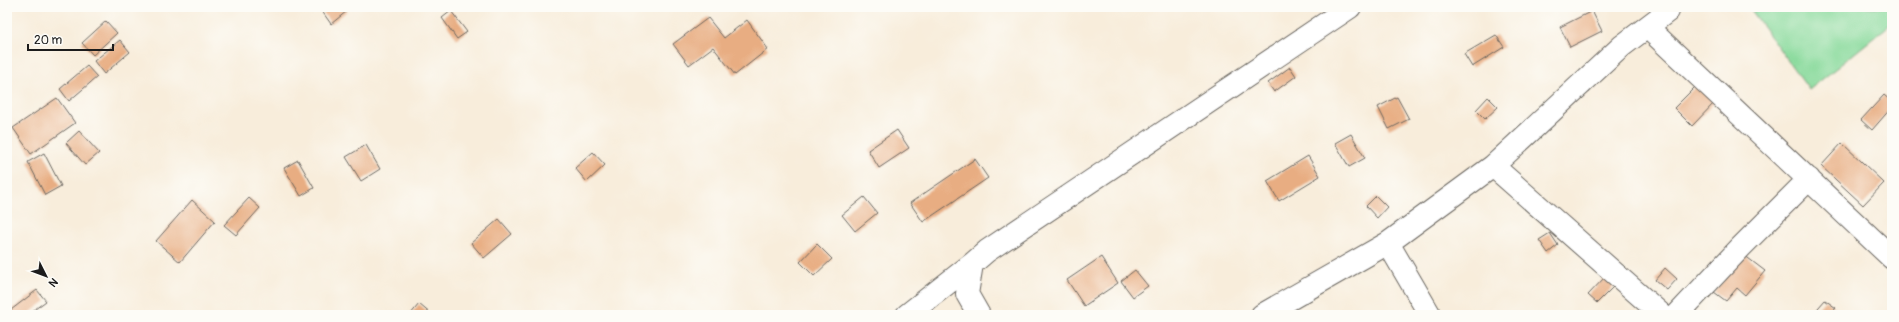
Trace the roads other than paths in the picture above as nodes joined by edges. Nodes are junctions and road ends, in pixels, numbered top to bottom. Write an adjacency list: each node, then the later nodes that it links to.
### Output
1 (1350, 7): 8 (street)
2 (1668, 11): 3 (street)
3 (1647, 27): 4 (street); 5 (street)
4 (1492, 166): 6 (street); 13 (street)
5 (1809, 179): 7 (street); 14 (street)
6 (1388, 243): 11 (street); 12 (street)
7 (1892, 258)
8 (972, 264): 9 (street); 10 (street)
9 (907, 315)
10 (980, 315)
11 (1262, 315)
12 (1430, 315)
13 (1662, 315)
14 (1677, 315)

